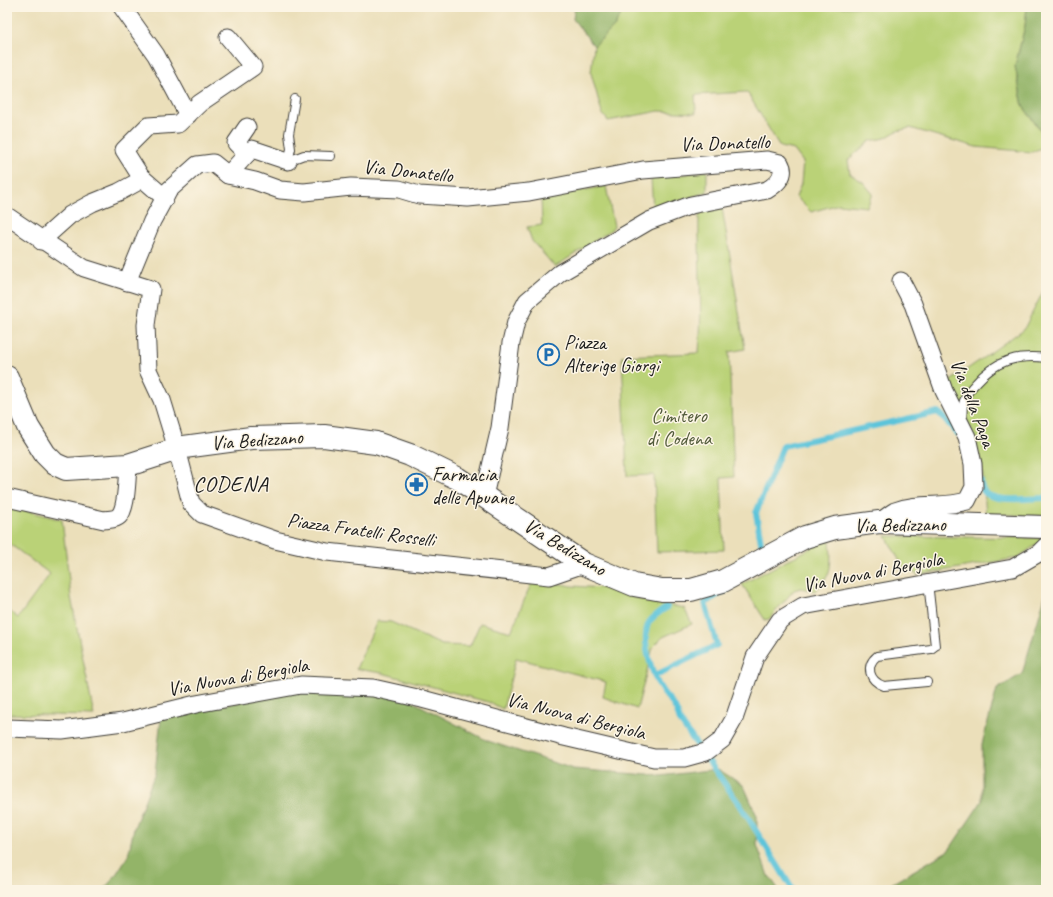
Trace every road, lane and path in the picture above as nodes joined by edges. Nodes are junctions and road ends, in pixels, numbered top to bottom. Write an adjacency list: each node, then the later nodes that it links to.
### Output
1 (122, 7): 4 (street)
2 (228, 37): 4 (street)
3 (295, 99): 8 (lane)
4 (188, 115): 10 (street)
5 (247, 127): 6 (street)
6 (247, 154): 8 (street); 9 (street)
7 (331, 156): 8 (lane)
8 (288, 161)
9 (228, 175): 11 (street); 21 (street, Via Donatello)
10 (143, 179): 11 (street); 13 (street)
11 (165, 198): 15 (street)
12 (7, 216): 13 (street)
13 (41, 241): 15 (street)
14 (901, 281): 18 (street, Via della Paga)
15 (127, 282): 19 (street, Piazza Fratelli Rosselli)
16 (1046, 358): 18 (lane)
17 (7, 376): 20 (street, Via Bedizzano)
18 (962, 426): 23 (street, Via della Paga)
19 (180, 448): 20 (street, Via Bedizzano); 21 (street, Via Bedizzano); 26 (street, Piazza Fratelli Rosselli)
20 (128, 465): 22 (street)
21 (484, 496): 26 (street, Via Bedizzano)
22 (7, 498)
23 (879, 522): 24 (street, Via Bedizzano); 26 (street, Via Bedizzano)
24 (1046, 527)
25 (1046, 546): 27 (street, Via Nuova di Bergiola)
26 (584, 564)
27 (928, 582): 28 (lane); 29 (street, Via Nuova di Bergiola)
28 (927, 682)
29 (7, 728)

